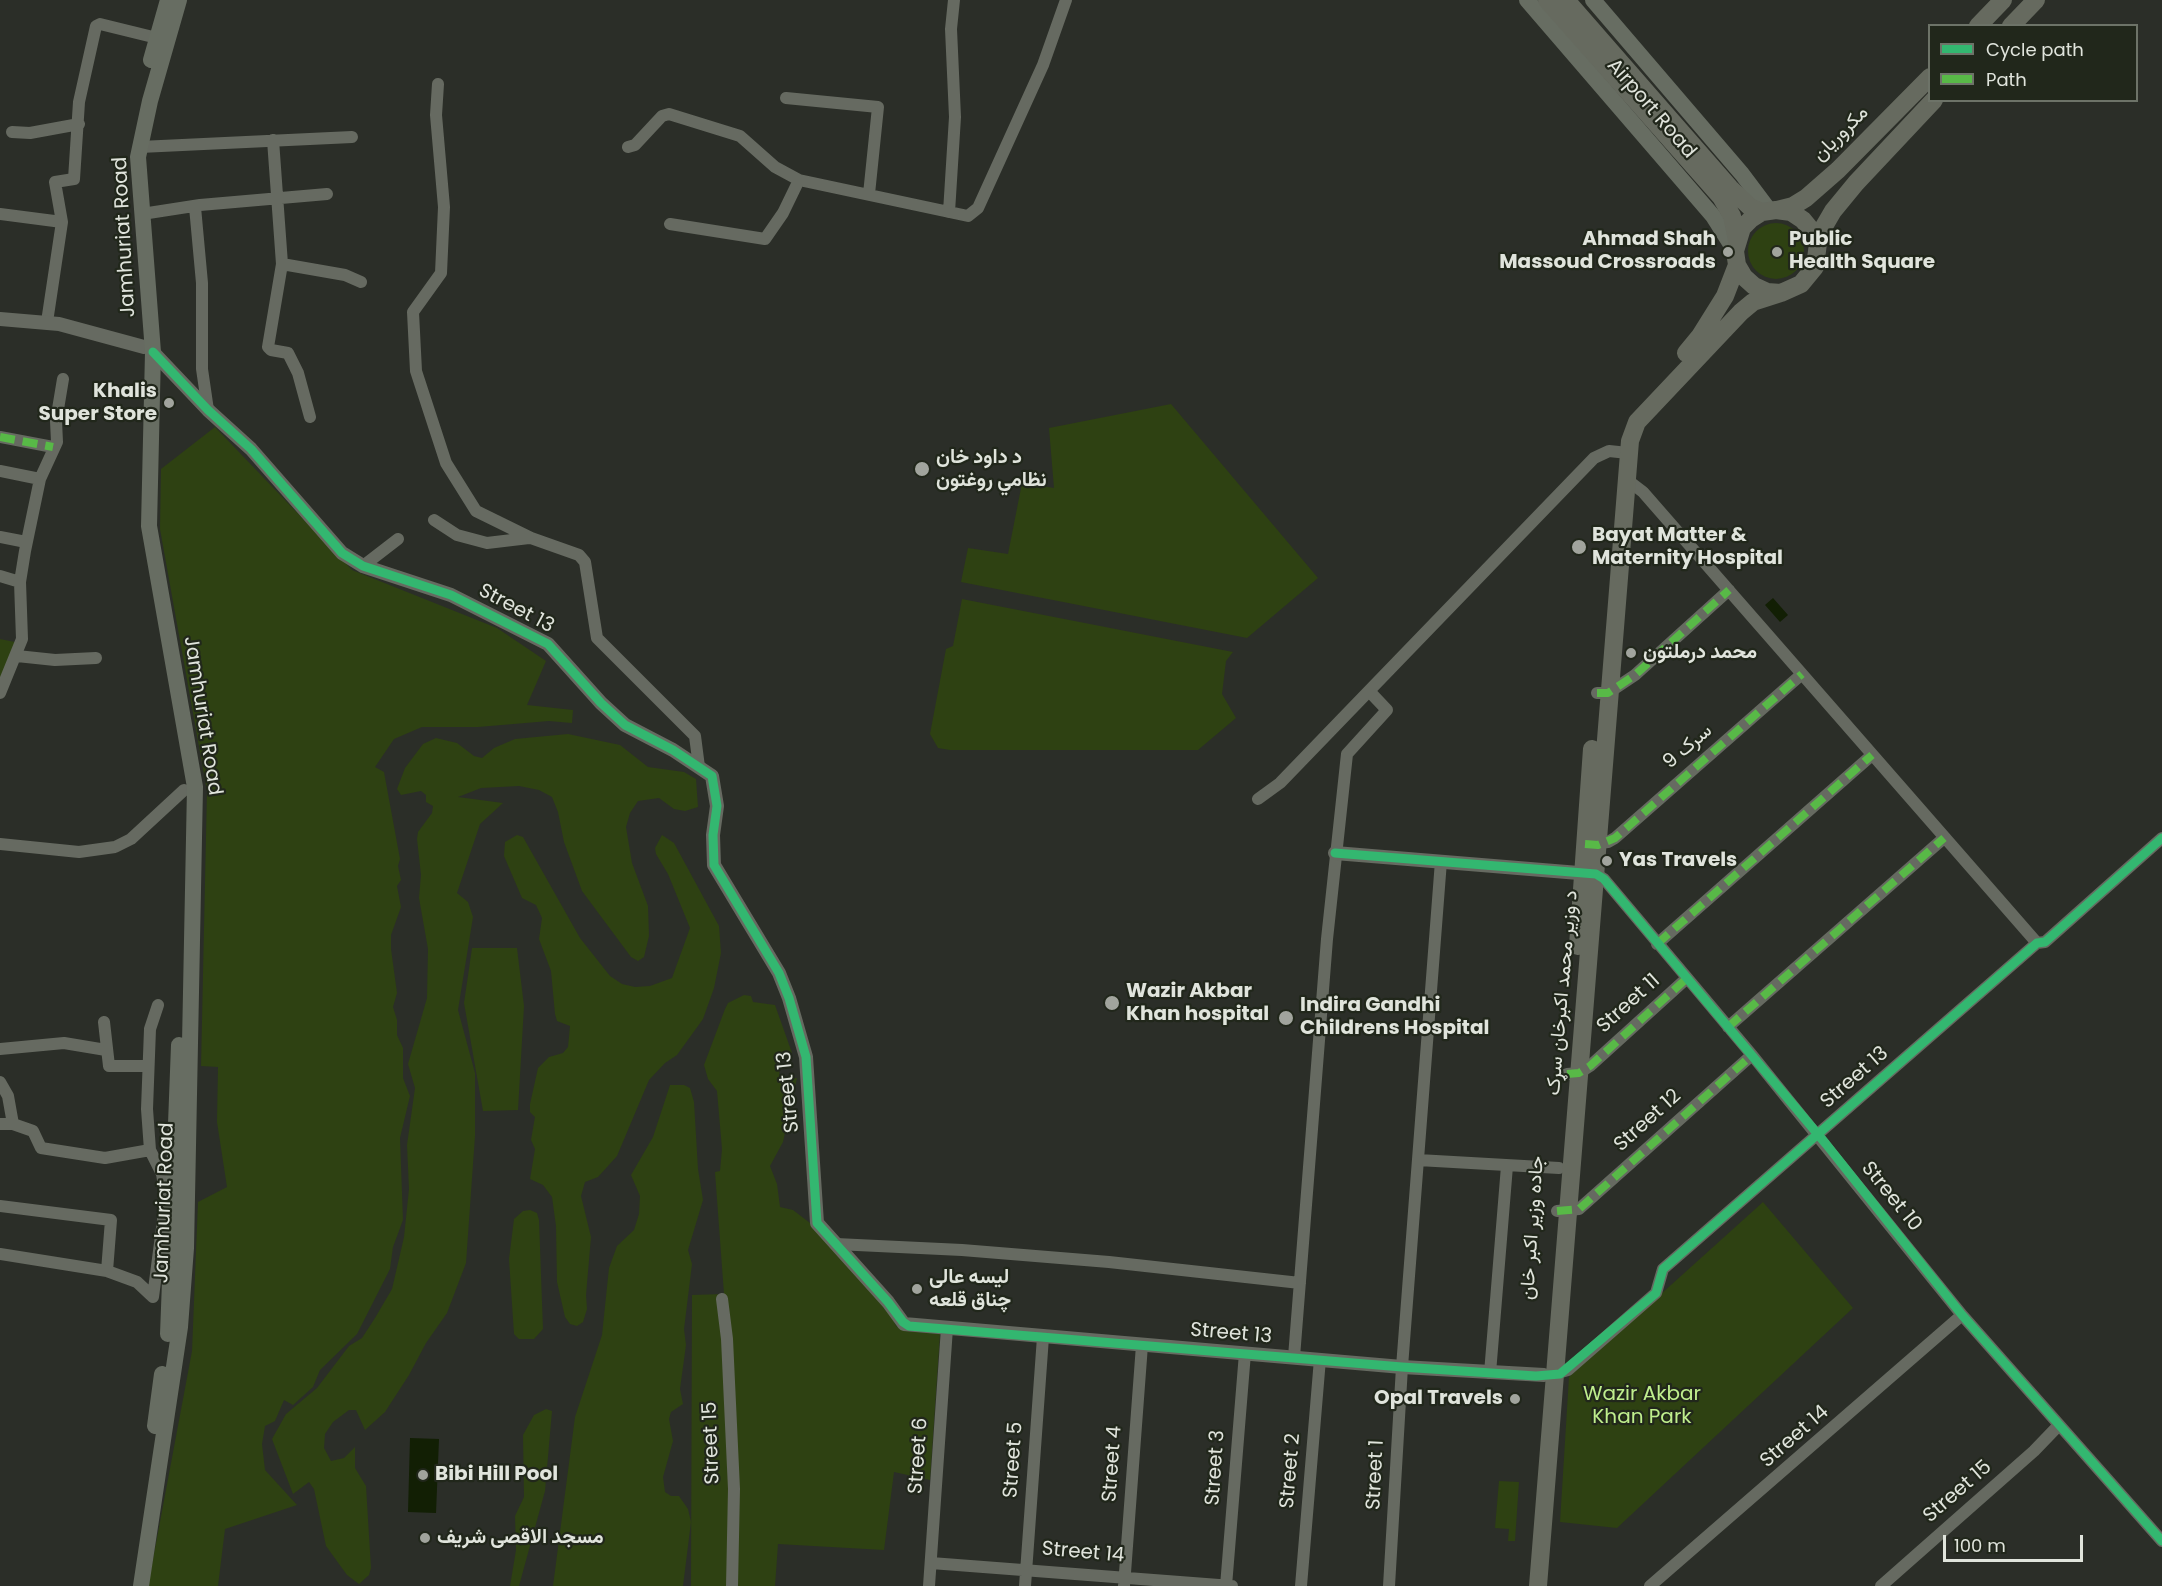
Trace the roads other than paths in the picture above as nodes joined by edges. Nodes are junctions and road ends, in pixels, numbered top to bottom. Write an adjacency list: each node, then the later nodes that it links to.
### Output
1 (168, 0): 13 (main road, Jamhuriat Road)
2 (179, 0): 22 (main road, Jamhuriat Road)
3 (954, 0): 30 (street)
4 (1066, 0): 30 (street)
5 (1527, 0): 36 (main road, Airport Road)
6 (1546, 0): 36 (main road)
7 (1566, 0): 29 (main road, Airport Road)
8 (1593, 0): 29 (main road, Airport Road)
9 (2003, 0): 11 (main road)
10 (2036, 0): 12 (main road)
11 (1980, 24)
12 (2013, 24)
13 (157, 38): 18 (street); 32 (main road, Jamhuriat Road)
14 (1928, 78): 29 (main road, مکروریان)
15 (438, 84): 54 (street)
16 (786, 98): 26 (street)
17 (1932, 102): 35 (main road)
18 (79, 124): 19 (street); 33 (street)
19 (12, 132)
20 (352, 137): 21 (street)
21 (273, 140): 22 (street); 27 (street)
22 (141, 147): 32 (main road, Jamhuriat Road)
23 (628, 147): 24 (street)
24 (799, 180): 26 (street); 34 (street)
25 (327, 194): 27 (street)
26 (869, 194): 30 (street)
27 (278, 199): 28 (street); 37 (street)
28 (195, 207): 32 (street); 44 (street)
29 (1769, 211): 35 (main road); 36 (main road)
30 (949, 212)
31 (0, 214): 33 (street)
32 (139, 216): 42 (main road, Jamhuriat Road)
33 (62, 222): 41 (street)
34 (670, 224)
35 (1817, 245): 39 (main road)
36 (1736, 252): 39 (main road); 48 (main road)
37 (282, 264): 38 (street); 45 (street)
38 (361, 282)
39 (1781, 292): 48 (main road, د وزیر محمد اکبرخان سړک)
40 (0, 319): 41 (street)
41 (47, 322): 42 (street)
42 (148, 350): 44 (street, Street 13); 69 (main road, Jamhuriat Road); 122 (main road, Jamhuriat Road)
43 (63, 379): 47 (street)
44 (208, 410): 57 (street, Street 13)
45 (310, 417)
46 (0, 437): 47 (street)
47 (53, 447): 50 (street)
48 (1623, 453): 51 (main road, د وزیر محمد اکبرخان سړک); 64 (street); 66 (main road)
49 (0, 471): 50 (street)
50 (40, 479): 56 (street)
51 (1626, 479): 60 (street); 66 (main road, د وزیر محمد اکبرخان سړک)
52 (434, 520): 54 (street)
53 (0, 537): 56 (street)
54 (531, 538): 68 (street)
55 (398, 539): 57 (street)
56 (26, 542): 59 (street)
57 (363, 566): 68 (street, Street 13)
58 (0, 576): 59 (street)
59 (20, 582): 61 (street)
60 (1729, 590): 63 (street); 66 (street)
61 (17, 656): 62 (street); 65 (street)
62 (96, 658)
63 (1802, 674): 67 (street); 74 (street, سرک 9)
64 (1369, 691): 70 (street); 75 (street)
65 (0, 693)
66 (1602, 693): 74 (main road, د وزیر محمد اکبرخان سړک)
67 (1872, 755): 71 (street); 78 (street)
68 (699, 767): 99 (street, Street 13)
69 (184, 790): 73 (street); 100 (main road, Jamhuriat Road)
70 (1258, 799)
71 (1944, 838): 79 (street); 83 (street)
72 (2162, 838): 79 (street, Street 13)
73 (0, 844)
74 (1591, 844): 77 (main road, د وزیر محمد اکبرخان سړک)
75 (1335, 853): 76 (street); 103 (street)
76 (1441, 861): 77 (street); 94 (street, Street 1)
77 (1589, 874): 78 (street, Street 10); 88 (main road, د وزیر محمد اکبرخان سړک)
78 (1657, 944): 80 (street, Street 10)
79 (2037, 944): 92 (street, Street 13)
80 (1686, 979): 83 (street, Street 10); 88 (street, Street 11)
81 (158, 1005): 87 (street)
82 (104, 1022): 85 (street)
83 (1728, 1028): 86 (street, Street 10)
84 (0, 1049): 85 (street)
85 (106, 1050): 87 (street)
86 (1752, 1055): 92 (street, Street 10); 98 (street, Street 12)
87 (147, 1066): 93 (street)
88 (1573, 1074): 96 (main road, جاده وزیر اکبر خان); 98 (main road, د وزیر محمد اکبرخان سړک)
89 (0, 1082): 91 (street)
90 (0, 1124): 91 (street)
91 (13, 1124): 93 (street)
92 (1817, 1135): 105 (street, Street 10); 114 (street, Street 13)
93 (150, 1150): 100 (street)
94 (1418, 1160): 95 (street); 112 (street, Street 1)
95 (1507, 1166): 96 (street); 113 (street)
96 (1559, 1168): 98 (main road, جاده وزیر اکبر خان)
97 (0, 1206): 102 (street)
98 (1562, 1211): 114 (main road, د وزیر محمد اکبرخان سړک)
99 (836, 1244): 103 (street); 106 (street, Street 13)
100 (165, 1251): 102 (street); 121 (main road, Jamhuriat Road)
101 (0, 1254): 102 (street)
102 (107, 1271)
103 (1300, 1283): 110 (street)
104 (722, 1299): 123 (street, Street 15)
105 (1962, 1315): 115 (street, Street 10); 132 (street, Street 14)
106 (947, 1329): 107 (street, Street 13); 117 (street, Street 6)
107 (1043, 1337): 108 (street, Street 13); 118 (street, Street 5)
108 (1142, 1345): 109 (street, Street 13); 119 (street, Street 4)
109 (1245, 1353): 110 (street, Street 13); 126 (street, Street 3)
110 (1294, 1357): 111 (street, Street 13)
111 (1320, 1359): 112 (street, Street 13); 128 (street, Street 2)
112 (1402, 1367): 113 (street, Street 13); 129 (street, Street 1)
113 (1490, 1373): 114 (street, Street 13)
114 (1550, 1375): 130 (main road); 131 (main road, د وزیر محمد اکبرخان سړک)
115 (2059, 1425): 116 (street, Street 10); 120 (street, Street 15)
116 (2161, 1536)
117 (931, 1563): 118 (street, Street 14); 124 (street, Street 6)
118 (1026, 1568): 119 (street, Street 14); 125 (street, Street 5)
119 (1124, 1581): 126 (street, Street 14)
120 (1885, 1585)
121 (134, 1586)
122 (141, 1586)
123 (732, 1586)
124 (929, 1586)
125 (1025, 1586)
126 (1226, 1586): 127 (street, Street 14)
127 (1233, 1586)
128 (1301, 1586)
129 (1389, 1586)
130 (1527, 1586)
131 (1538, 1586)
132 (1650, 1586)

